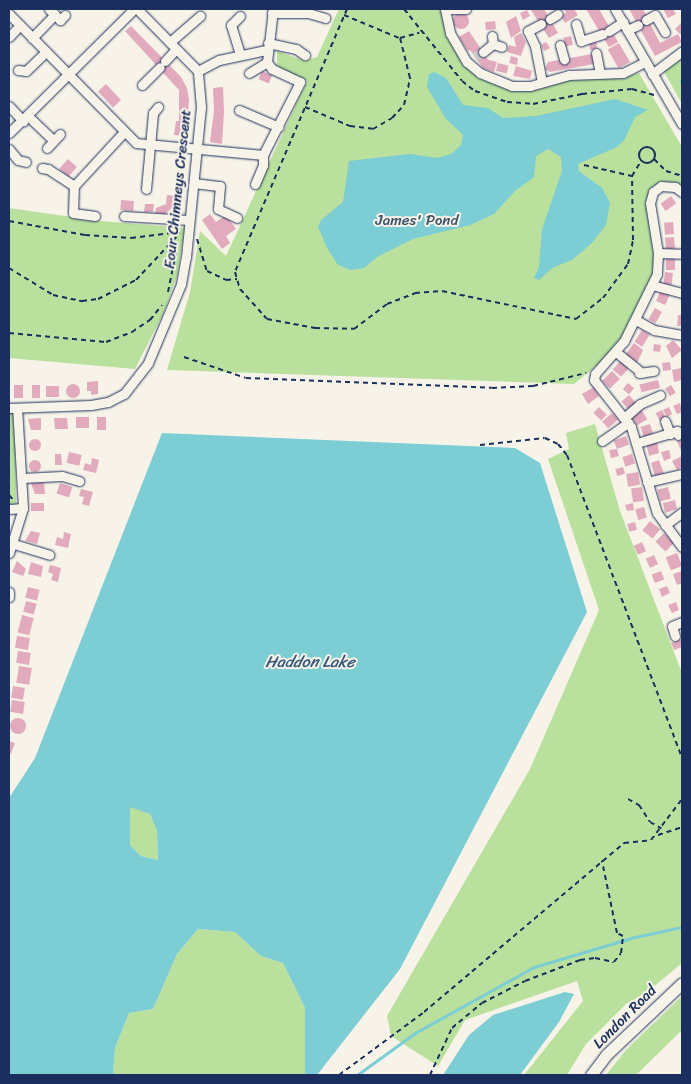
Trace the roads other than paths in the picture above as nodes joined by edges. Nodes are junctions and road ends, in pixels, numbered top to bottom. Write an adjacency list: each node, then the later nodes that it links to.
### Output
1 (136, 9): 20 (street); 37 (street)
2 (445, 9): 3 (street); 28 (street)
3 (466, 9)
4 (615, 9): 15 (street)
5 (273, 11): 11 (street); 21 (street)
6 (52, 12): 8 (street); 18 (street)
7 (9, 14): 14 (street)
8 (65, 15)
9 (200, 16): 20 (street)
10 (240, 16): 26 (street)
11 (325, 18)
12 (541, 24): 38 (street)
13 (576, 24): 15 (street)
14 (20, 25): 17 (street); 18 (street)
15 (625, 26): 16 (street); 30 (street)
16 (665, 32)
17 (9, 37)
18 (32, 38): 24 (street)
19 (560, 45): 31 (street)
20 (173, 46): 33 (street); 39 (street)
21 (267, 47): 26 (street); 27 (street); 29 (street)
22 (502, 48): 28 (street)
23 (682, 51): 36 (street)
24 (46, 52): 32 (street); 37 (street)
25 (596, 53): 35 (street)
26 (240, 54): 33 (street)
27 (305, 55)
28 (475, 57): 38 (street)
29 (267, 62): 34 (street); 46 (street)
30 (645, 62): 35 (street); 36 (street)
31 (567, 67): 35 (street); 38 (street)
32 (18, 70)
33 (198, 71): 51 (street, Four Chimneys Crescent)
34 (249, 73)
35 (600, 74)
36 (652, 74): 43 (street)
37 (69, 76): 44 (street); 48 (street)
38 (542, 82)
39 (142, 85)
40 (9, 106): 44 (street)
41 (158, 107): 50 (street)
42 (239, 110): 46 (street)
43 (679, 113): 45 (street)
44 (26, 118): 47 (street); 49 (street)
45 (682, 124)
46 (279, 127): 53 (street)
47 (9, 132)
48 (123, 132): 50 (street); 58 (street)
49 (60, 134)
50 (151, 144): 51 (street); 59 (street)
51 (197, 149): 53 (street); 56 (street, Four Chimneys Crescent)
52 (9, 150): 54 (street)
53 (263, 155): 57 (street)
54 (26, 162)
55 (42, 168): 58 (street)
56 (194, 183): 63 (street); 64 (street, Four Chimneys Crescent)
57 (255, 184)
58 (74, 186): 61 (street)
59 (146, 189)
60 (682, 192): 65 (street)
61 (95, 216)
62 (124, 216): 64 (street)
63 (237, 218)
64 (186, 226): 74 (street, Four Chimneys Crescent)
65 (658, 253): 66 (street); 67 (street)
66 (682, 254)
67 (652, 285): 68 (street); 69 (street)
68 (682, 293)
69 (636, 320): 70 (street); 71 (street)
70 (682, 335)
71 (616, 352): 72 (street); 75 (street)
72 (654, 370)
73 (660, 394): 75 (street)
74 (13, 408): 80 (street)
75 (626, 420): 77 (street); 78 (street)
76 (665, 422): 78 (street)
77 (602, 441)
78 (638, 443): 82 (street)
79 (682, 474): 82 (street)
80 (22, 478): 81 (street); 83 (street)
81 (79, 481)
82 (647, 482): 86 (street)
83 (23, 508): 84 (street); 87 (street)
84 (9, 509)
85 (682, 512): 86 (street)
86 (665, 524): 88 (street)
87 (14, 544): 89 (street); 90 (street)
88 (682, 547)
89 (9, 553)
90 (49, 555)
91 (9, 592): 92 (street)
92 (9, 597)
93 (682, 622): 94 (street)
94 (675, 636)
95 (682, 983): 96 (main road, London Road)
96 (592, 1075)

